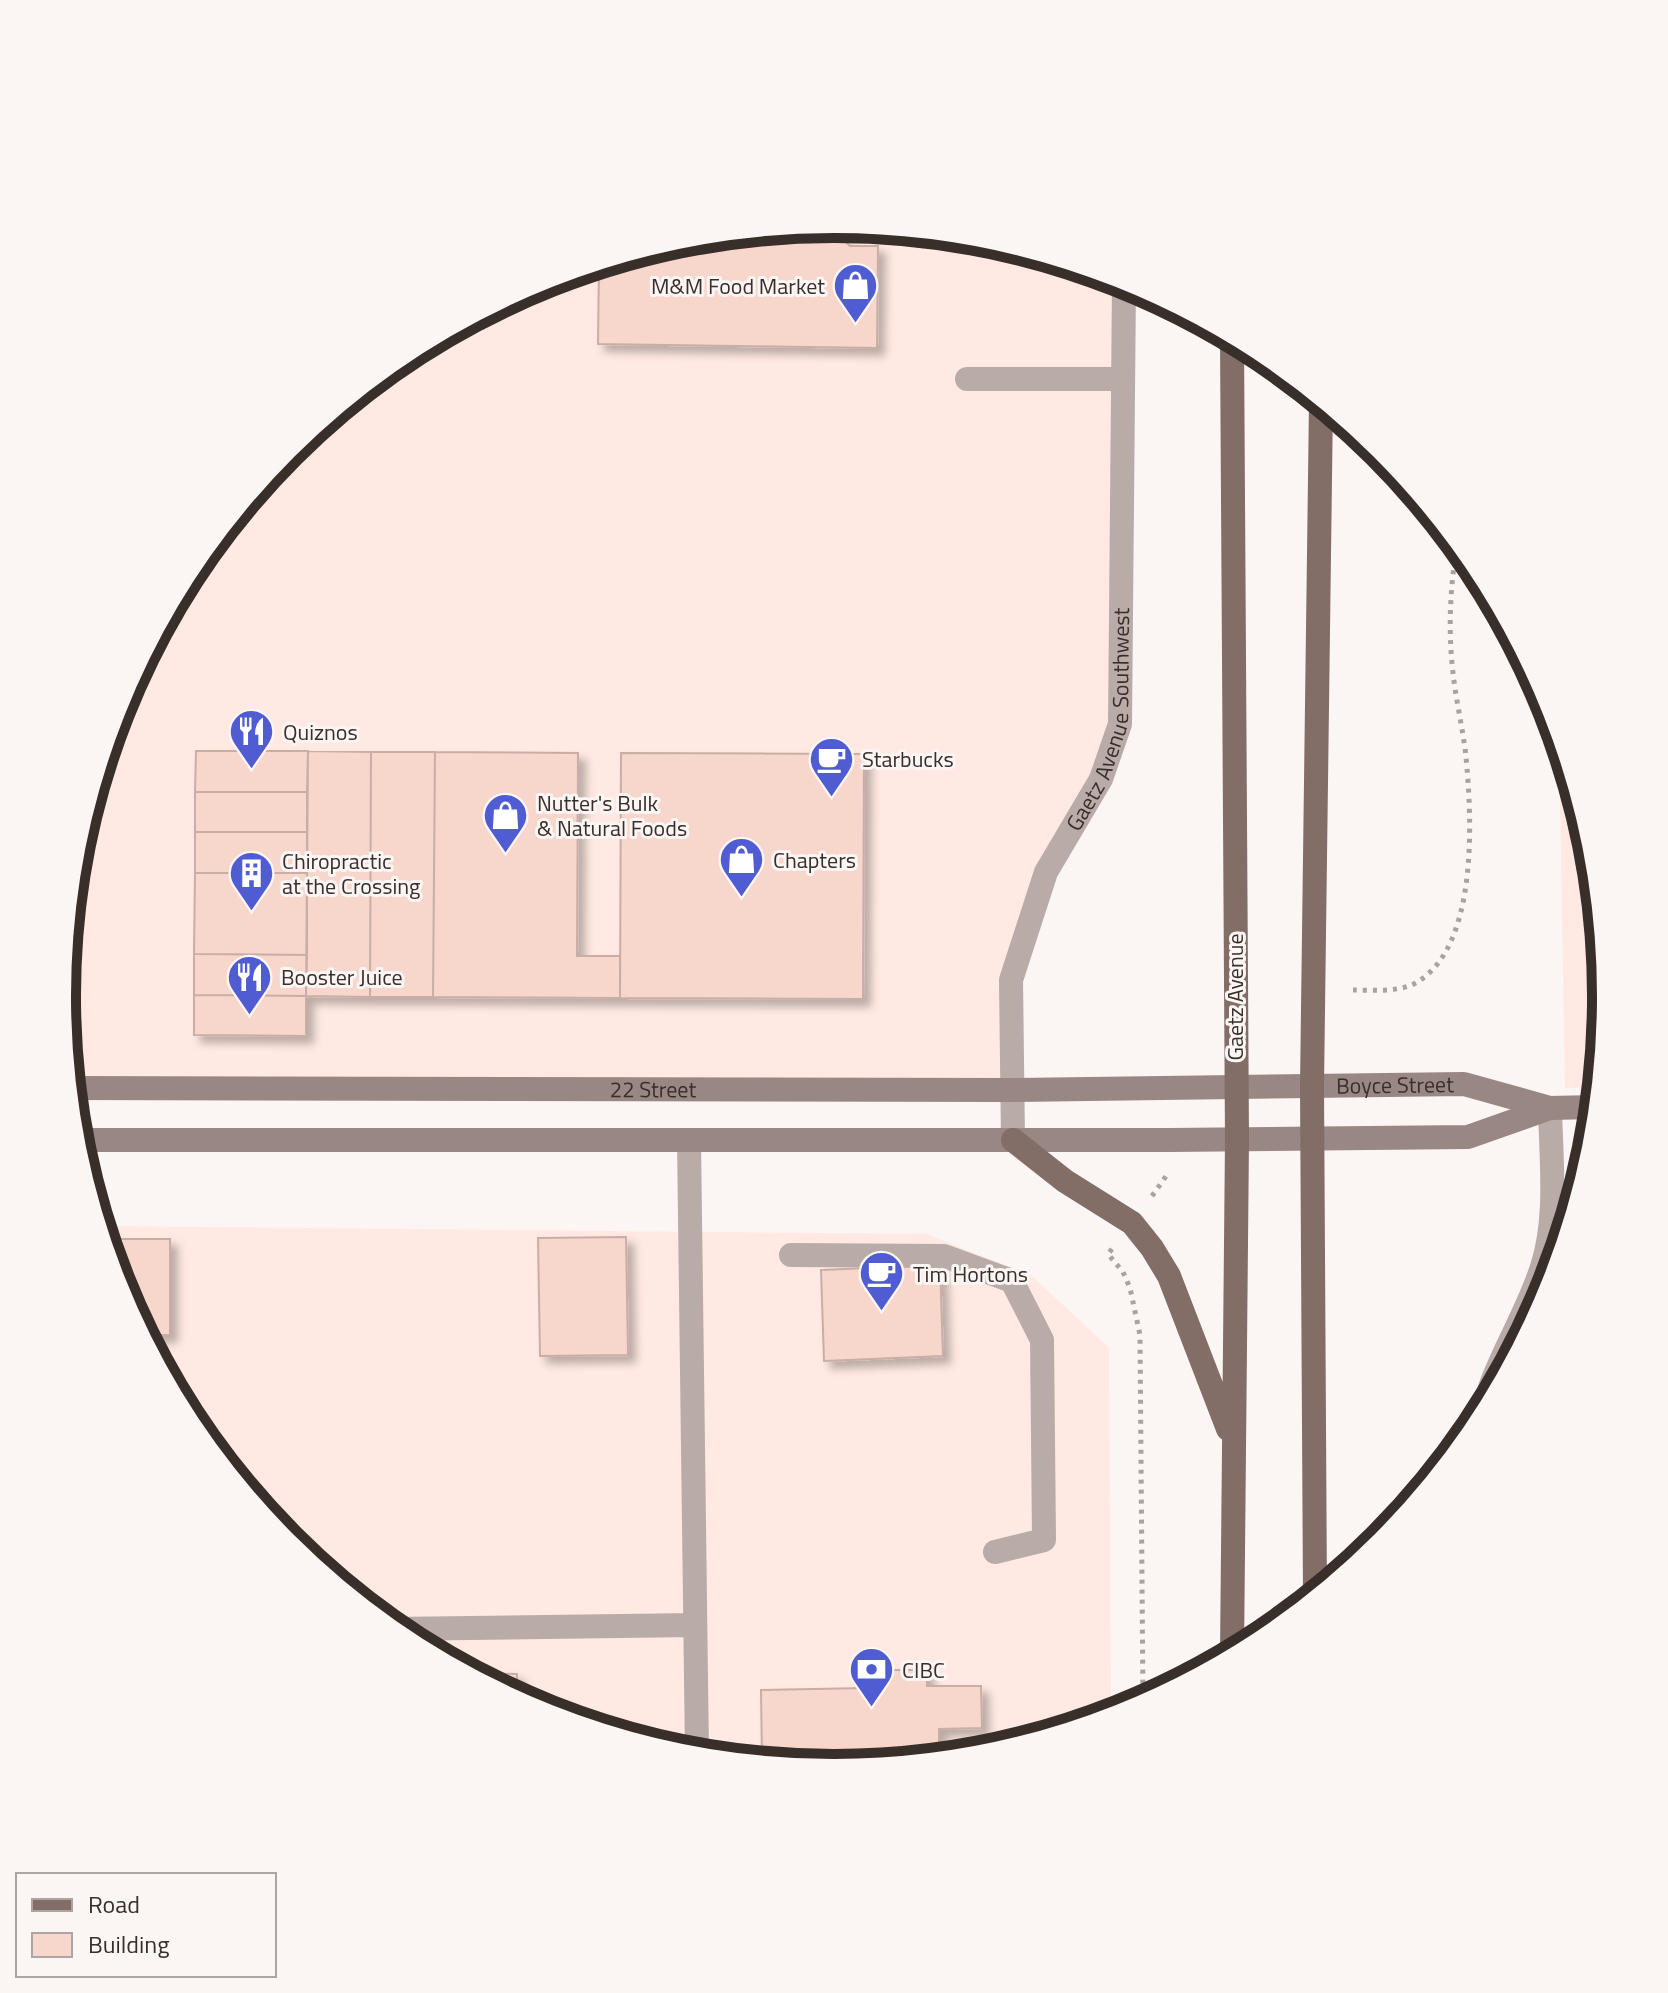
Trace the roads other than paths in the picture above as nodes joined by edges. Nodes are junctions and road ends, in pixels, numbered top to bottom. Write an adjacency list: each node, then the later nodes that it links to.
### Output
1 (1124, 296): 4 (street, Gaetz Avenue Southwest)
2 (1232, 352): 6 (main road, Gaetz Avenue)
3 (967, 379): 4 (street)
4 (1123, 379): 9 (street, Gaetz Avenue Southwest)
5 (1321, 416): 7 (main road)
6 (1235, 1086): 7 (street, Boyce Street); 9 (street, 22 Street); 16 (main road, Gaetz Avenue)
7 (1312, 1086): 11 (street, Boyce Street); 12 (main road)
8 (81, 1088): 9 (street, 22 Street)
9 (1012, 1090): 15 (street, Gaetz Avenue Southwest)
10 (1584, 1107): 11 (street, Boyce Street)
11 (1550, 1108): 12 (street, Boyce Street); 18 (street)
12 (1313, 1139): 16 (street, Boyce Street); 21 (main road)
13 (90, 1140): 14 (street)
14 (689, 1140): 15 (street); 22 (street)
15 (1013, 1140): 16 (street); 19 (main road)
16 (1237, 1140): 19 (main road, Gaetz Avenue)
17 (791, 1255): 20 (street)
18 (1531, 1294)
19 (1233, 1443): 24 (main road, Gaetz Avenue)
20 (995, 1552)
21 (1315, 1582)
22 (695, 1625): 23 (street); 25 (street)
23 (416, 1629)
24 (1232, 1641)
25 (697, 1742)

